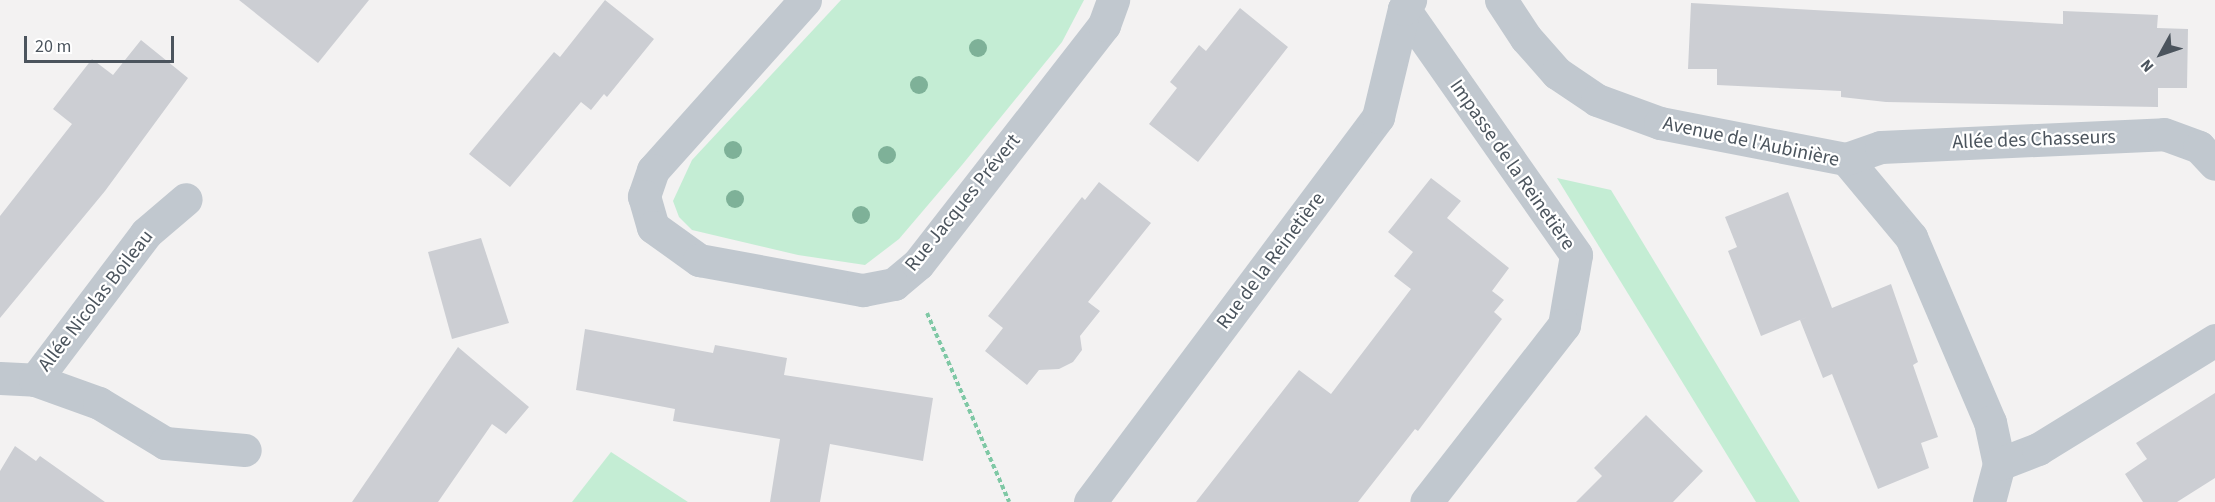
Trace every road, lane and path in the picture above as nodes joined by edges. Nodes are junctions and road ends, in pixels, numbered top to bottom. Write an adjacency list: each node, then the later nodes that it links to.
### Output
1 (806, 0): 8 (street, Rue Jacques Prévert)
2 (1113, 0): 8 (street, Rue Jacques Prévert)
3 (1502, 0): 5 (street, Avenue de l'Aubinière)
4 (1407, 4): 15 (street, Rue de la Reinetière); 16 (street, Impasse de la Reinetière)
5 (1846, 159): 6 (street, Allée des Chasseurs); 13 (street, Avenue de l'Aubinière)
6 (2215, 164)
7 (186, 199): 11 (street, Allée Nicolas Boileau)
8 (907, 273): 14 (path)
9 (2215, 340): 13 (street)
10 (0, 378): 11 (street, Allée Nicolas Boileau)
11 (35, 380): 12 (street, Allée Nicolas Boileau)
12 (245, 450)
13 (1999, 464): 17 (street, Avenue de l'Aubinière)
14 (1009, 502)
15 (1090, 502)
16 (1426, 502)
17 (1989, 502)

